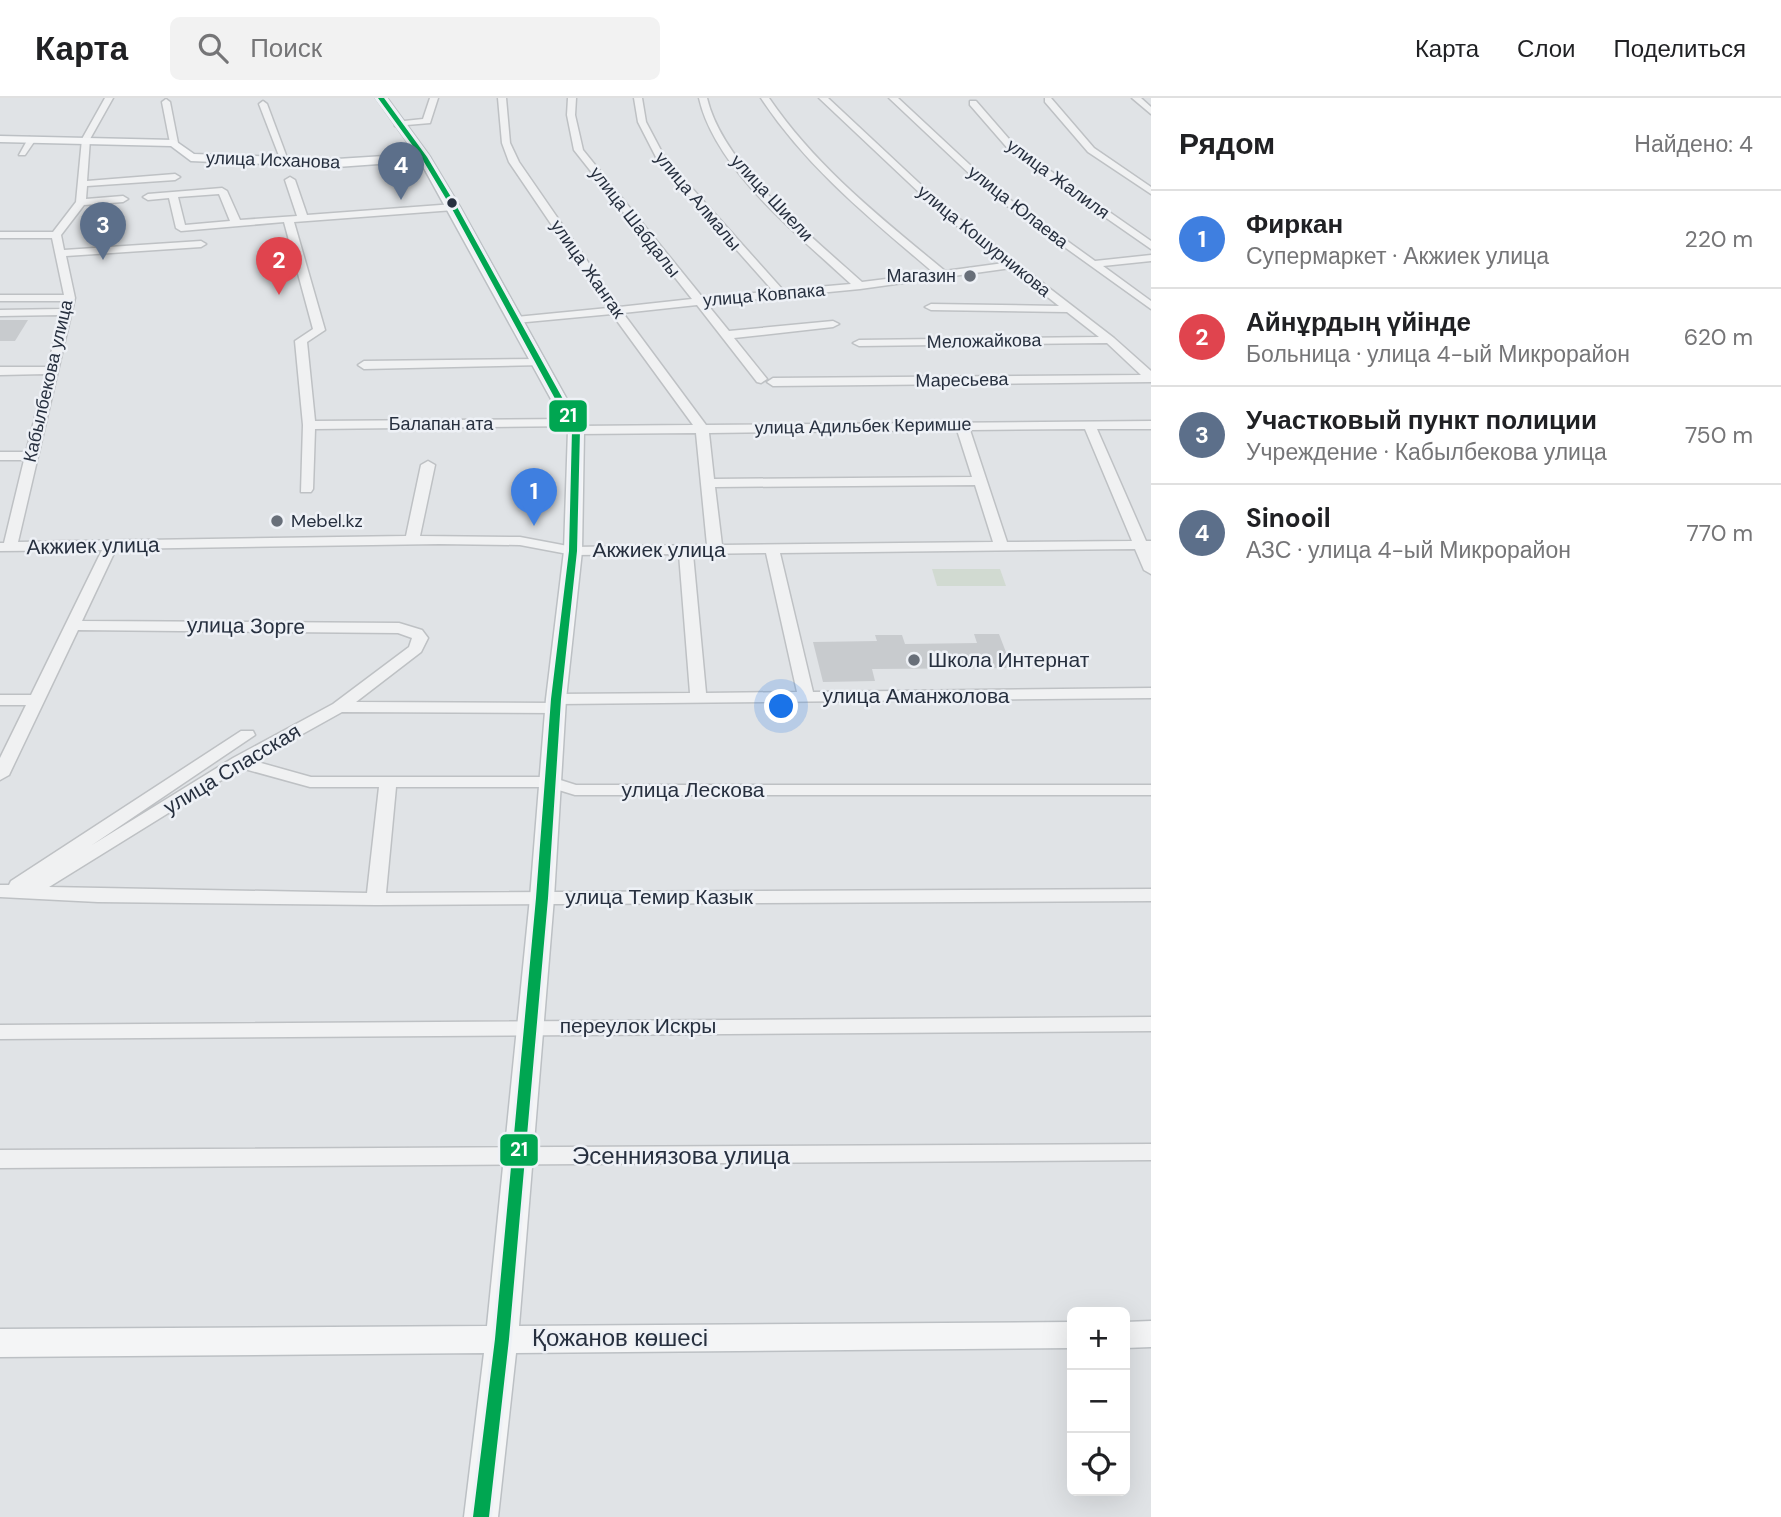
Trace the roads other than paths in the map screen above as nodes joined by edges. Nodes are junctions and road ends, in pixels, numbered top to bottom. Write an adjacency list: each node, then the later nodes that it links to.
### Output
1 (109, 98): 20 (street)
2 (381, 98): 17 (main road)
3 (434, 98): 17 (street)
4 (502, 98): 54 (street, улица Жангак)
5 (572, 98): 50 (street, улица Шабдалы)
6 (638, 98): 47 (street, улица Алмалы)
7 (703, 98): 46 (street, улица Шиели)
8 (765, 98): 45 (street)
9 (823, 98): 44 (street, улица Кошурникова)
10 (893, 98): 43 (street, улица Юлаева)
11 (1136, 98): 16 (street)
12 (1048, 100): 28 (street)
13 (166, 102): 21 (street)
14 (973, 103): 40 (street, улица Жалиля)
15 (263, 104): 24 (street)
16 (1151, 111)
17 (398, 124): 23 (main road)
18 (0, 139): 19 (main road, улица Исханова)
19 (32, 139): 20 (main road, улица Исханова); 22 (street)
20 (86, 139): 21 (main road, улица Исханова); 27 (street)
21 (174, 142): 24 (main road, улица Исханова)
22 (22, 153)
23 (424, 157): 24 (main road, улица Исханова); 33 (main road)
24 (286, 161)
25 (175, 177): 27 (street)
26 (290, 180): 34 (street)
27 (82, 184): 32 (street)
28 (1151, 191)
29 (173, 195): 30 (street); 36 (street); 36 (street)
30 (148, 197)
31 (123, 200): 32 (street)
32 (81, 202): 38 (street)
33 (454, 207): 34 (street); 57 (main road)
34 (303, 218): 35 (street)
35 (288, 219): 36 (street); 68 (street)
36 (236, 223)
37 (0, 235): 38 (street)
38 (57, 235): 41 (street, Кабылбекова улица)
39 (201, 244): 41 (street)
40 (1151, 246)
41 (60, 253): 49 (street, Кабылбекова улица)
42 (1151, 258): 43 (street)
43 (1094, 264): 51 (street, улица Юлаева)
44 (1011, 265): 45 (street, улица Ковпака); 53 (street, улица Кошурникова)
45 (943, 275): 46 (street, улица Ковпака)
46 (860, 286): 47 (street, улица Ковпака)
47 (780, 293): 50 (street, улица Ковпака)
48 (0, 298): 49 (street)
49 (70, 298): 55 (street, Кабылбекова улица)
50 (697, 302): 54 (street, улица Ковпака); 59 (street, улица Шабдалы)
51 (1151, 306)
52 (931, 307): 53 (street)
53 (1069, 309): 60 (street, улица Кошурникова)
54 (617, 310): 57 (street, улица Ковпака); 73 (street, улица Жангак)
55 (66, 312): 56 (street); 64 (street, Кабылбекова улица)
56 (0, 313)
57 (516, 320): 62 (main road)
58 (833, 324): 59 (street)
59 (726, 335): 67 (street, улица Шабдалы)
60 (1110, 340): 61 (street, Меложайкова); 66 (street, улица Кошурникова)
61 (859, 342)
62 (539, 363): 63 (street); 72 (main road)
63 (364, 365)
64 (52, 370): 65 (street); 74 (street, Кабылбекова улица)
65 (0, 371)
66 (1151, 377): 67 (street, Маресьева)
67 (767, 380)
68 (309, 425): 72 (street, Балапан ата); 79 (street)
69 (962, 425): 70 (street, улица Адильбек Керимше); 73 (street, улица Адильбек Керимше); 77 (street)
70 (1089, 425): 71 (street, улица Адильбек Керимше); 84 (street)
71 (1151, 425)
72 (575, 426): 73 (street, улица Адильбек Керимше); 80 (main road)
73 (702, 428): 78 (street)
74 (32, 456): 75 (street); 86 (street, Кабылбекова улица)
75 (0, 457)
76 (428, 465): 81 (street)
77 (979, 481): 78 (street); 83 (street)
78 (708, 483): 89 (street)
79 (306, 489)
80 (575, 527): 82 (street); 90 (main road)
81 (412, 541): 82 (street, Акжиек улица); 85 (street, Акжиек улица)
82 (520, 541): 90 (street, Акжиек улица)
83 (1000, 545): 84 (street, Акжиек улица); 87 (street, Акжиек улица)
84 (1146, 545): 91 (street)
85 (111, 546): 86 (street, Акжиек улица); 92 (street)
86 (5, 547)
87 (772, 549): 89 (street, Акжиек улица); 96 (street)
88 (686, 550): 89 (street, Акжиек улица); 90 (street, Акжиек улица); 95 (street)
89 (715, 550)
90 (573, 551): 99 (main road)
91 (1151, 570)
92 (74, 625): 93 (street, улица Зорге); 98 (street)
93 (417, 633): 100 (street, улица Спасская)
94 (1151, 694): 96 (street, улица Аманжолова)
95 (698, 696): 96 (street, улица Аманжолова); 99 (street, улица Аманжолова)
96 (806, 697)
97 (0, 700): 98 (street)
98 (38, 700): 103 (street)
99 (556, 703): 100 (street, улица Аманжолова); 105 (main road)
100 (339, 707): 102 (street, улица Спасская)
101 (247, 735): 107 (street)
102 (239, 762): 104 (street, улица Лескова); 108 (street, улица Спасская)
103 (0, 775)
104 (388, 781): 105 (street, улица Лескова); 111 (street)
105 (551, 782): 106 (street, улица Лескова); 110 (main road)
106 (1151, 790)
107 (5, 891): 108 (street, улица Темир Казык)
108 (30, 891): 111 (street, улица Темир Казык)
109 (1151, 895): 110 (street, улица Темир Казык)
110 (542, 898): 111 (street, улица Темир Казык); 113 (main road)
111 (376, 900)
112 (1151, 1024): 113 (street, переулок Искры)
113 (530, 1027): 114 (street, переулок Искры); 116 (main road)
114 (0, 1032)
115 (1151, 1152): 116 (street, Эсенниязова улица)
116 (519, 1157): 117 (street, Эсенниязова улица); 121 (main road)
117 (0, 1159)
118 (1151, 1334): 120 (main road)
119 (1067, 1335): 121 (main road, Қожанов көшесі)
120 (1130, 1335)
121 (502, 1339): 122 (main road, Қожанов көшесі); 123 (main road)
122 (0, 1343)
123 (481, 1517)

